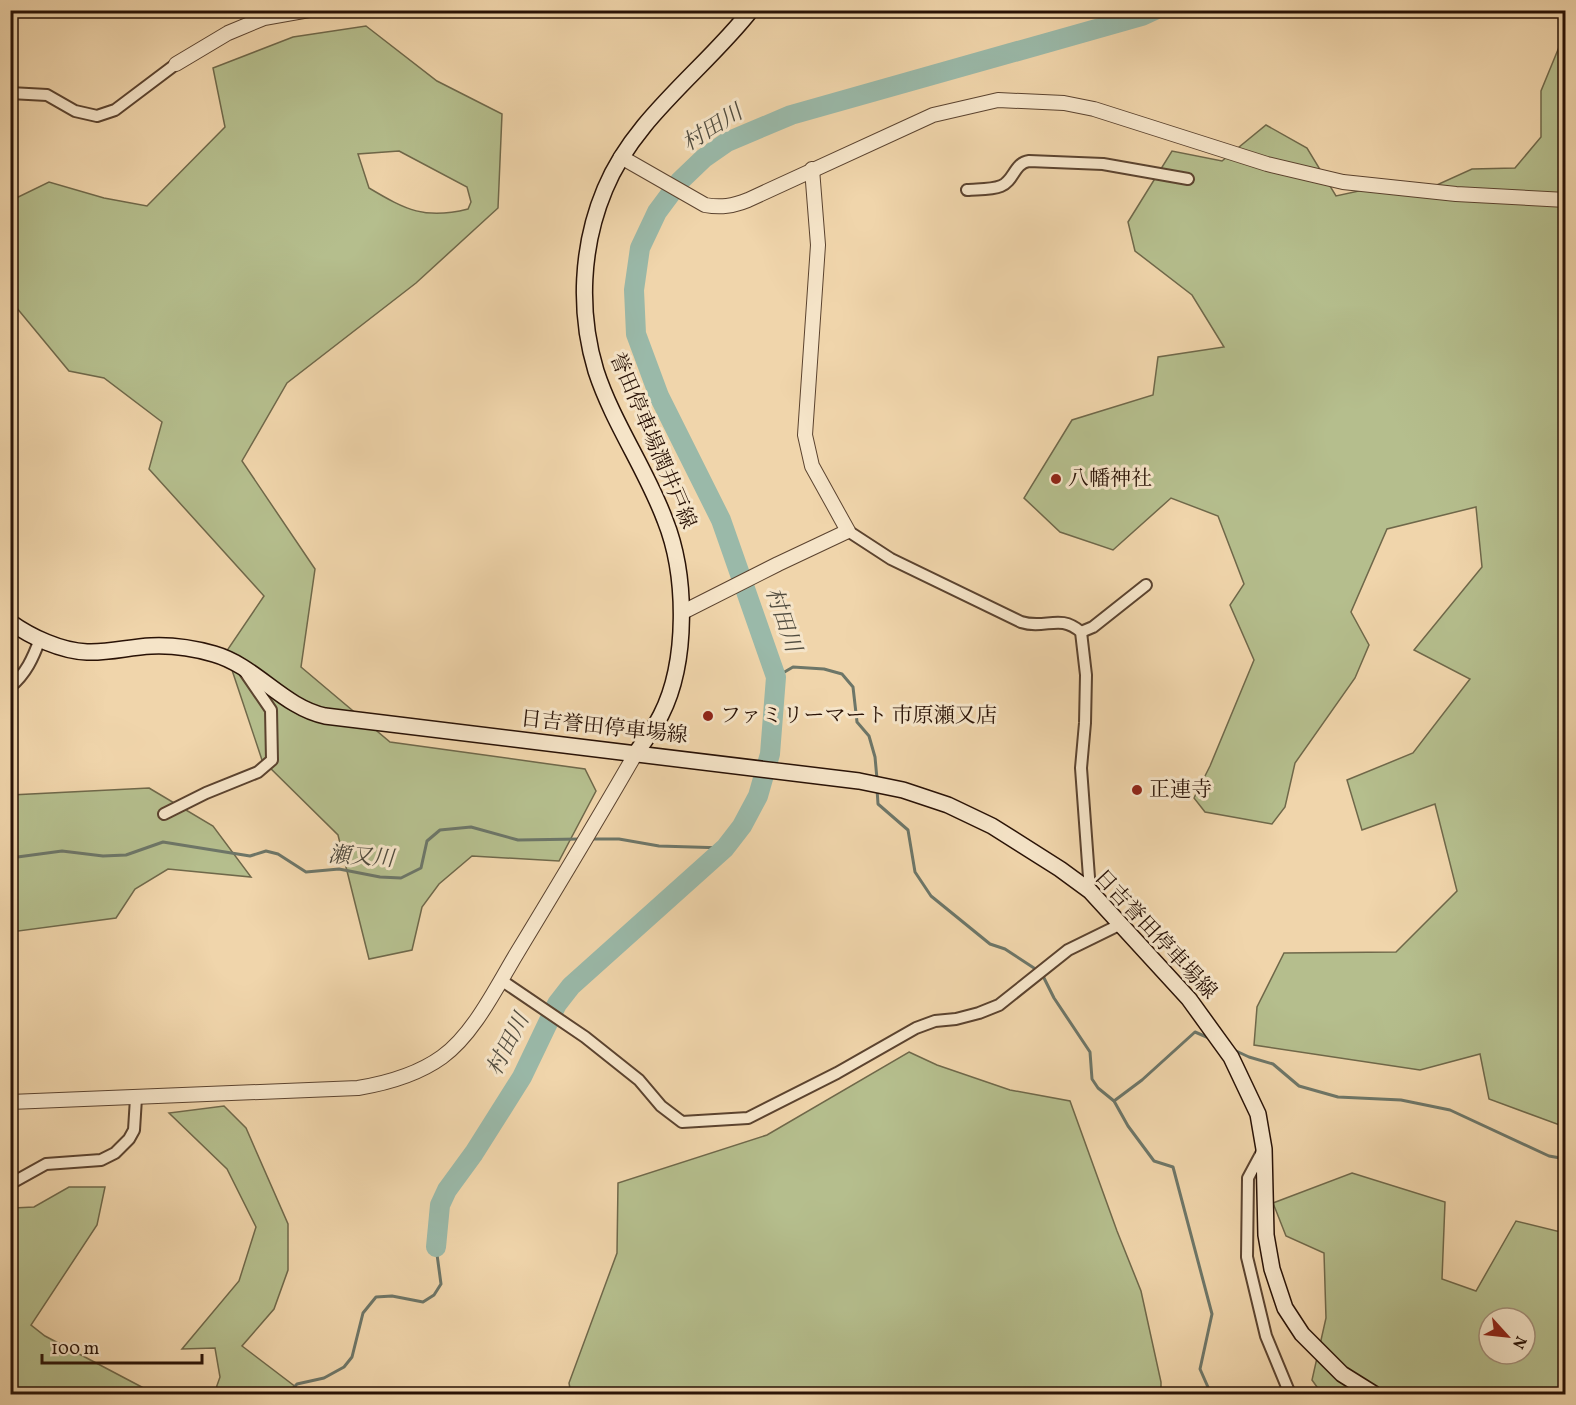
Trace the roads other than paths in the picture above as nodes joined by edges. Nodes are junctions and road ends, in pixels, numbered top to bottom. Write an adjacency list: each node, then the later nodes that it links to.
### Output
1 (309, 10): 3 (street)
2 (752, 10): 5 (main road, 誉田停車場潤井戸線)
3 (176, 64): 4 (street)
4 (10, 93)
5 (621, 157): 6 (street); 12 (main road, 誉田停車場潤井戸線)
6 (812, 170): 9 (street); 10 (street)
7 (1188, 179): 8 (street)
8 (967, 190)
9 (1566, 200)
10 (849, 531): 12 (street); 14 (street)
11 (1146, 585): 14 (street)
12 (681, 613): 18 (main road, 誉田停車場潤井戸線)
13 (10, 622): 15 (main road, 日吉誉田停車場線)
14 (1081, 632): 20 (street)
15 (40, 639): 16 (main road, 日吉誉田停車場線); 17 (street)
16 (240, 665): 18 (main road, 日吉誉田停車場線); 19 (street)
17 (10, 687)
18 (636, 753): 20 (main road, 日吉誉田停車場線); 22 (street)
19 (164, 814)
20 (1090, 891): 21 (main road, 日吉誉田停車場線)
21 (1119, 925): 22 (street); 25 (main road, 日吉誉田停車場線)
22 (501, 980): 23 (street)
23 (136, 1098): 24 (street); 26 (street)
24 (10, 1102)
25 (1264, 1149): 27 (street); 28 (main road, 日吉誉田停車場線)
26 (10, 1184)
27 (1290, 1395)
28 (1374, 1395)

